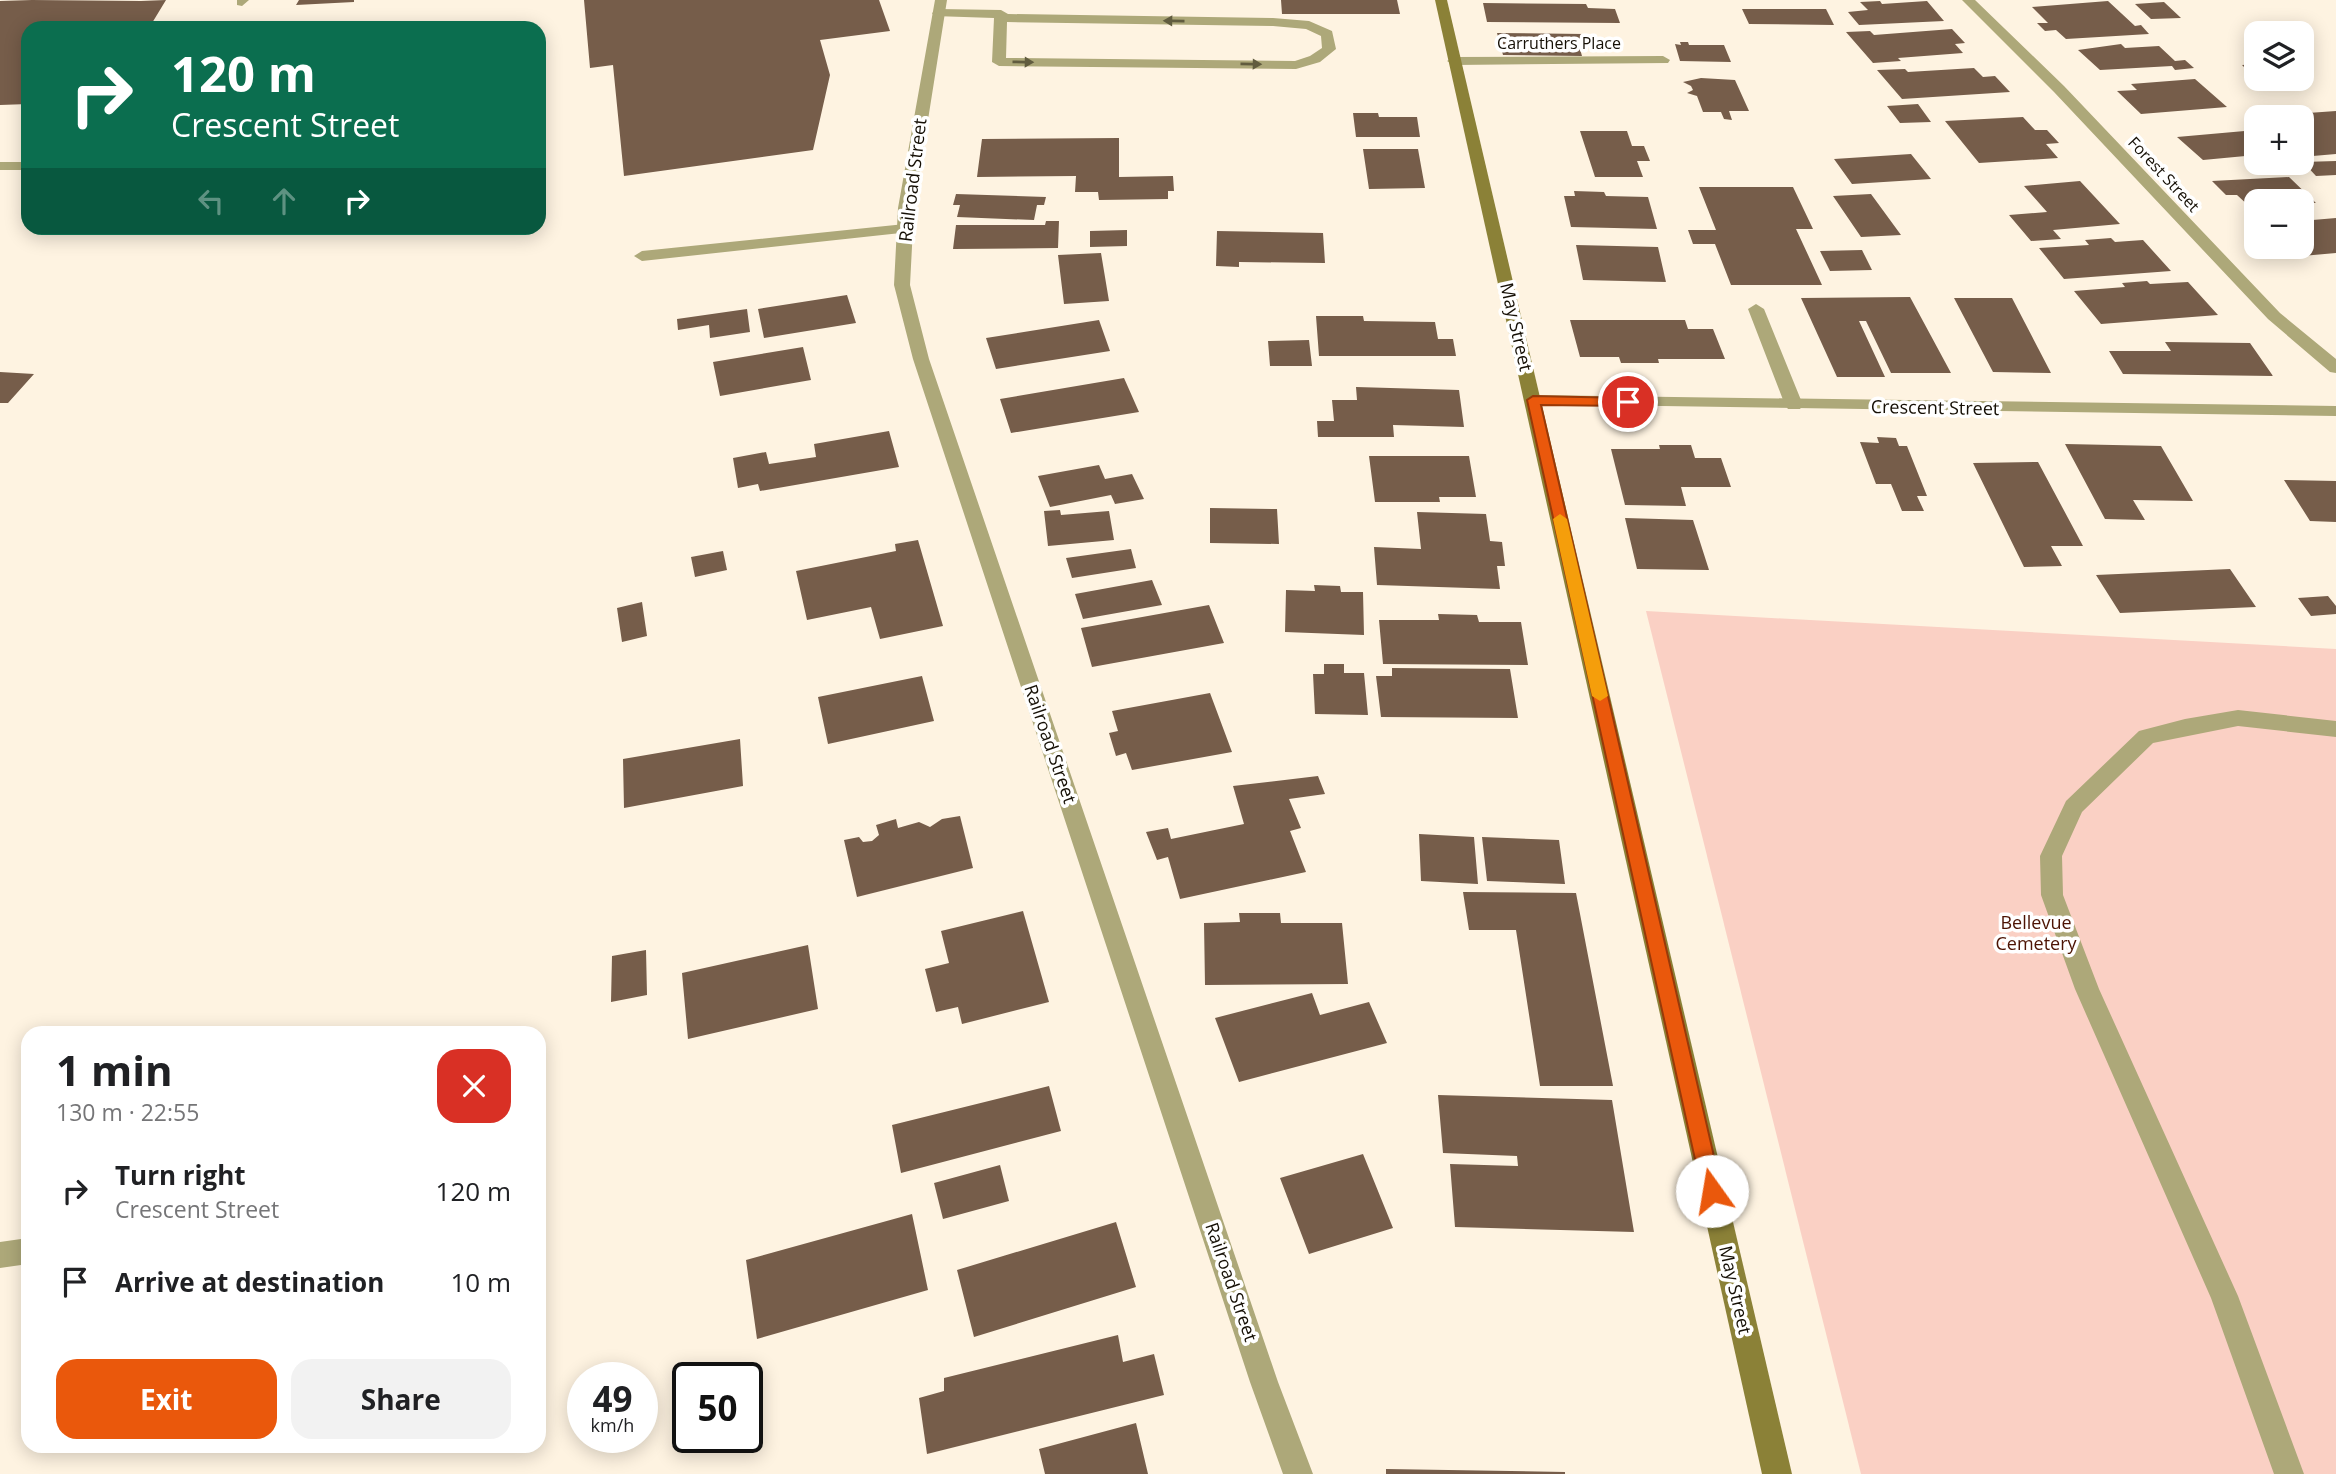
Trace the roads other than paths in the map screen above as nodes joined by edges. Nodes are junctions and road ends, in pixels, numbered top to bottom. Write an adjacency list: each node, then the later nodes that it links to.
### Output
1 (1441, 0): 6 (main road, May Street)
2 (1968, 0): 12 (street, Forest Street)
3 (940, 6): 4 (street); 9 (street, Railroad Street)
4 (1001, 18): 4 (street, one-way to 4)
5 (1664, 60): 6 (street, Carruthers Place)
6 (1454, 61): 13 (main road, May Street)
7 (0, 166): 8 (street)
8 (21, 166)
9 (905, 229): 10 (street); 19 (street, Railroad Street)
10 (642, 257)
11 (1756, 309): 14 (street)
12 (2336, 368)
13 (1533, 400): 14 (street, Crescent Street); 20 (main road, May Street)
14 (1794, 405): 15 (street, Crescent Street)
15 (2336, 411)
16 (2336, 729): 21 (street)
17 (21, 1252): 18 (street)
18 (0, 1255)
19 (1298, 1474)
20 (1777, 1474)
21 (2289, 1474)

